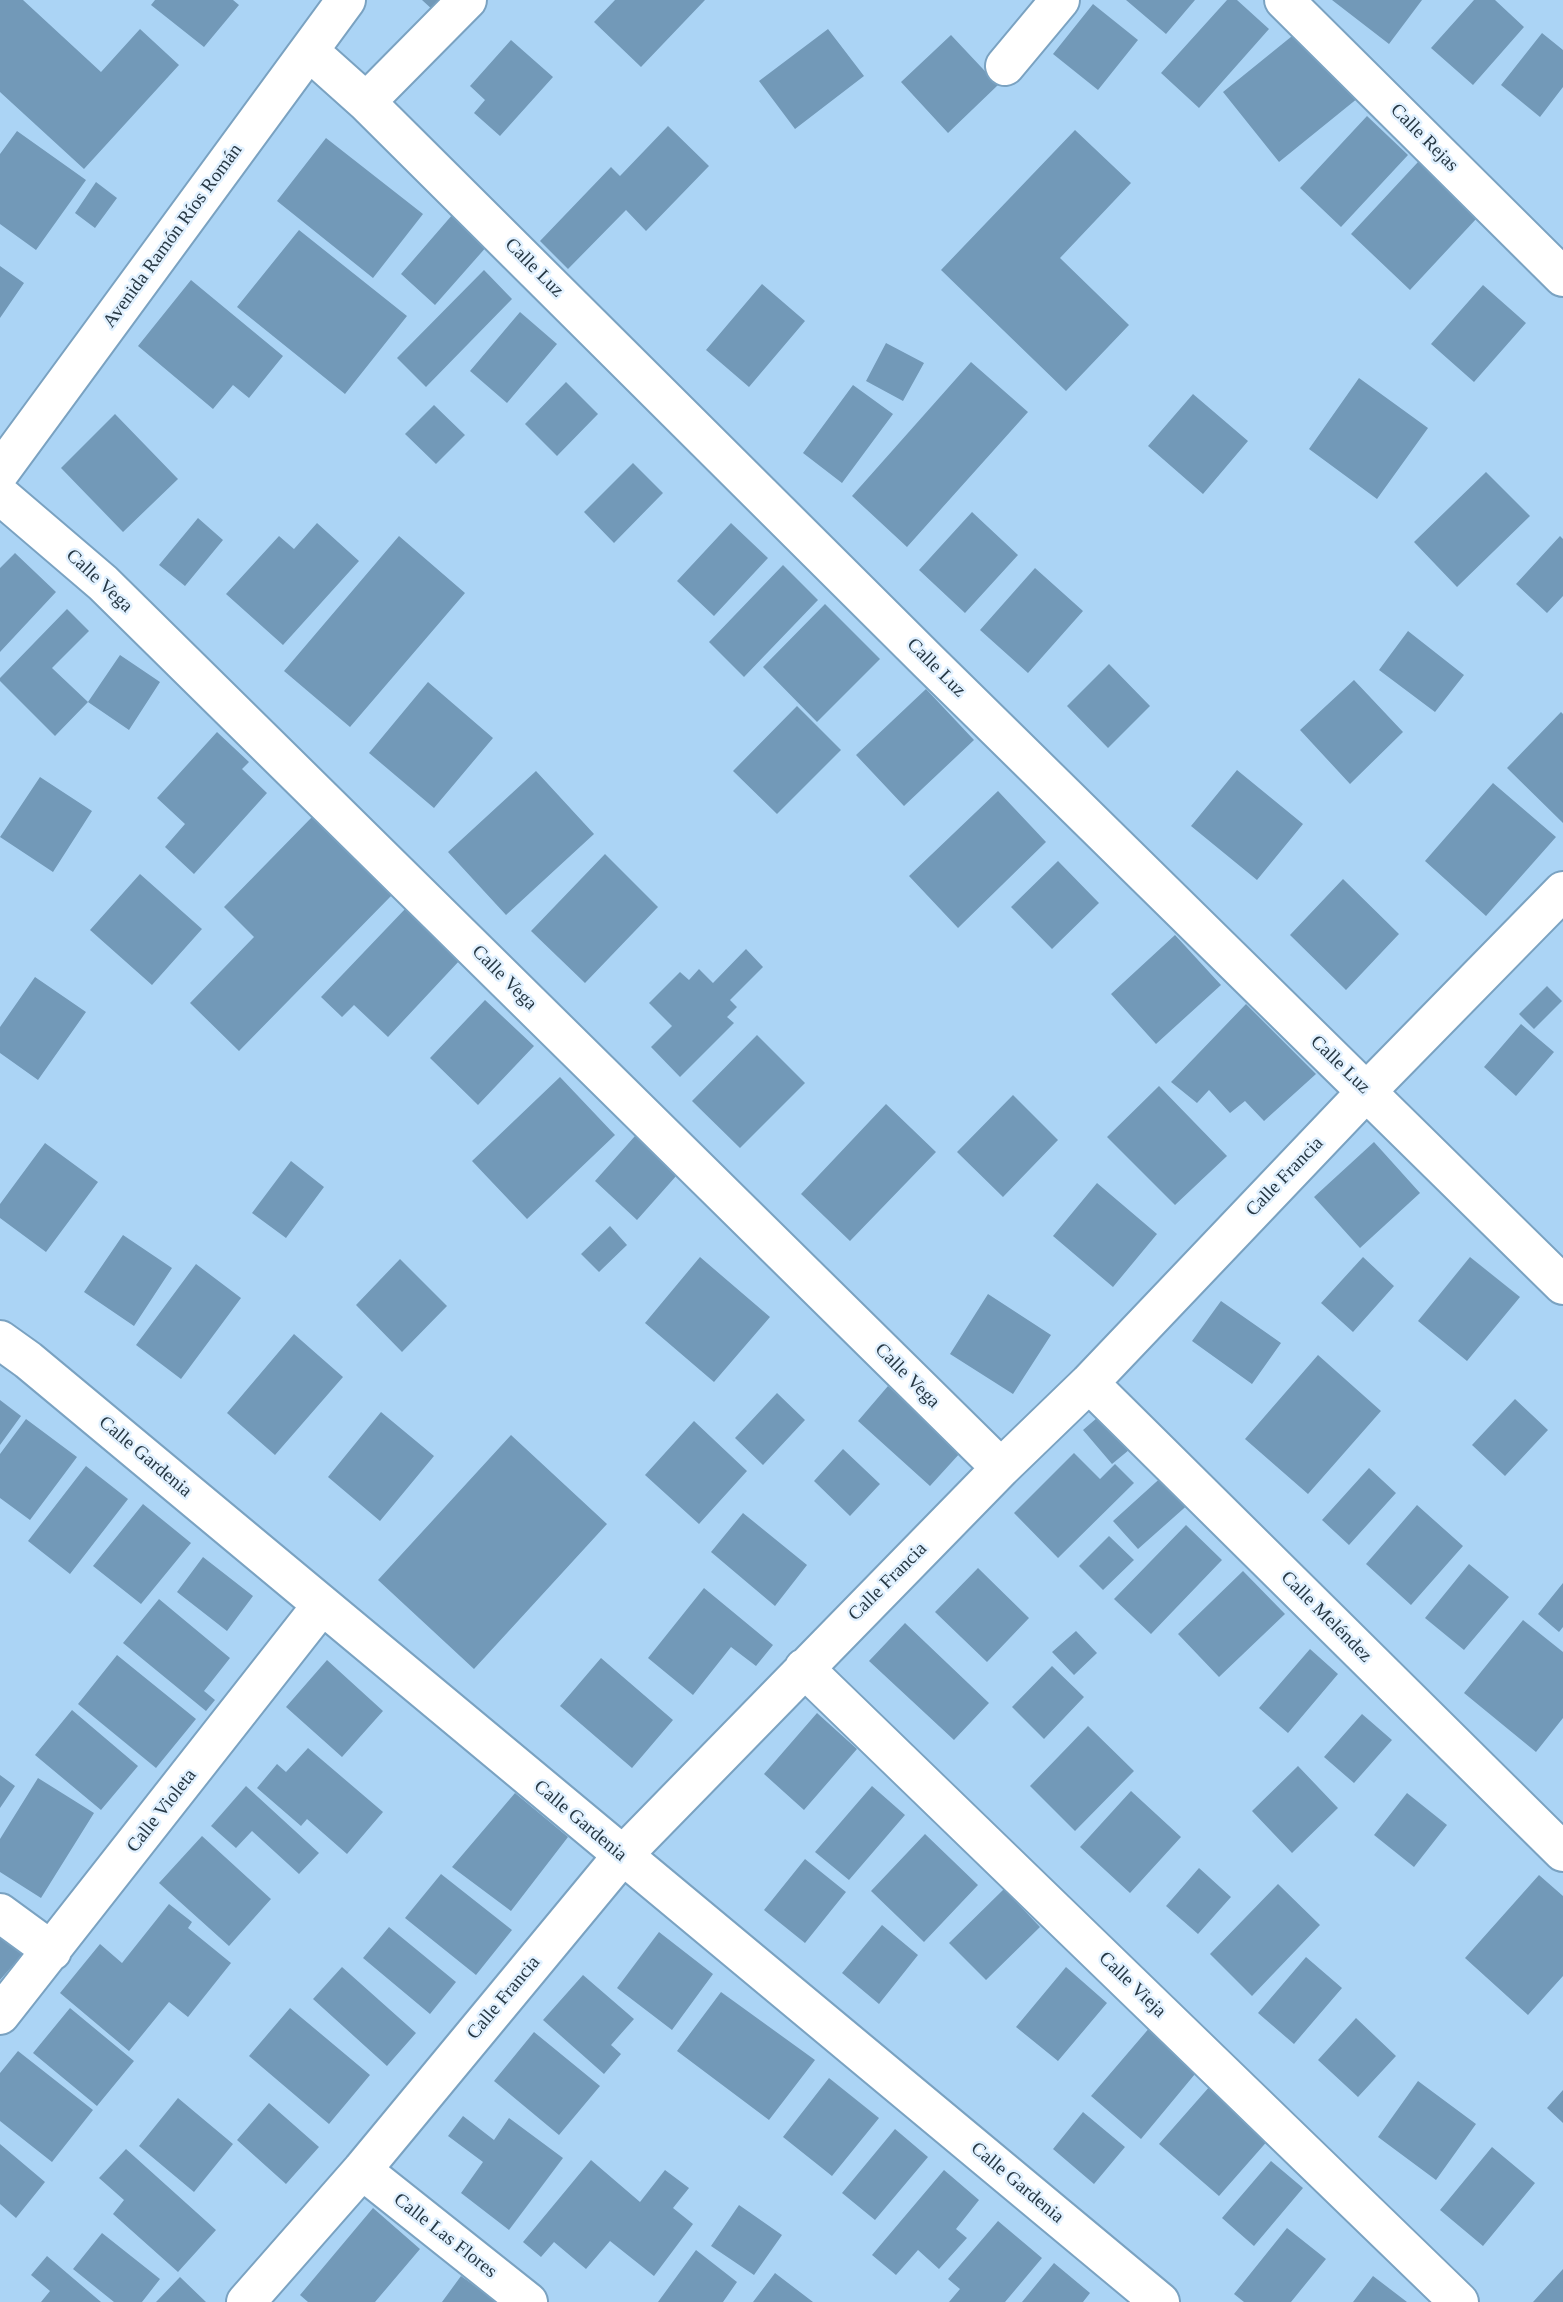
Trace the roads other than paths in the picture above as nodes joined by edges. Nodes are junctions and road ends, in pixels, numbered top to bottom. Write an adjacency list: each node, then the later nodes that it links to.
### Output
1 (346, 0): 5 (street, Avenida Ramón Ríos Román)
2 (467, 0): 7 (street)
3 (1059, 0): 6 (street)
4 (1284, 0): 8 (street, Calle Rejas)
5 (309, 51): 7 (street, Calle Luz); 9 (street, Avenida Ramón Ríos Román)
6 (1005, 66)
7 (366, 102): 12 (street, Calle Luz)
8 (1563, 277)
9 (0, 472)
10 (0, 495): 16 (street, Calle Vega)
11 (1563, 891): 12 (street, Calle Francia)
12 (1367, 1091): 13 (street, Calle Luz); 15 (street, Calle Francia)
13 (1563, 1284)
14 (0, 1340): 17 (street, Calle Gardenia)
15 (1088, 1383): 16 (street, Calle Francia); 19 (street, Calle Meléndez)
16 (1000, 1468): 18 (street, Calle Francia)
17 (322, 1605): 20 (street, Calle Gardenia); 22 (street, Calle Violeta)
18 (804, 1668): 20 (street, Calle Francia); 28 (street, Calle Vieja)
19 (1563, 1852)
20 (622, 1856): 24 (street, Calle Francia); 27 (street, Calle Gardenia)
21 (0, 1913): 22 (street)
22 (52, 1951): 23 (street, Calle Violeta)
23 (0, 2015)
24 (362, 2170): 25 (street, Calle Francia); 26 (street, Calle Las Flores)
25 (246, 2302)
26 (528, 2302)
27 (1160, 2302)
28 (1459, 2302)

